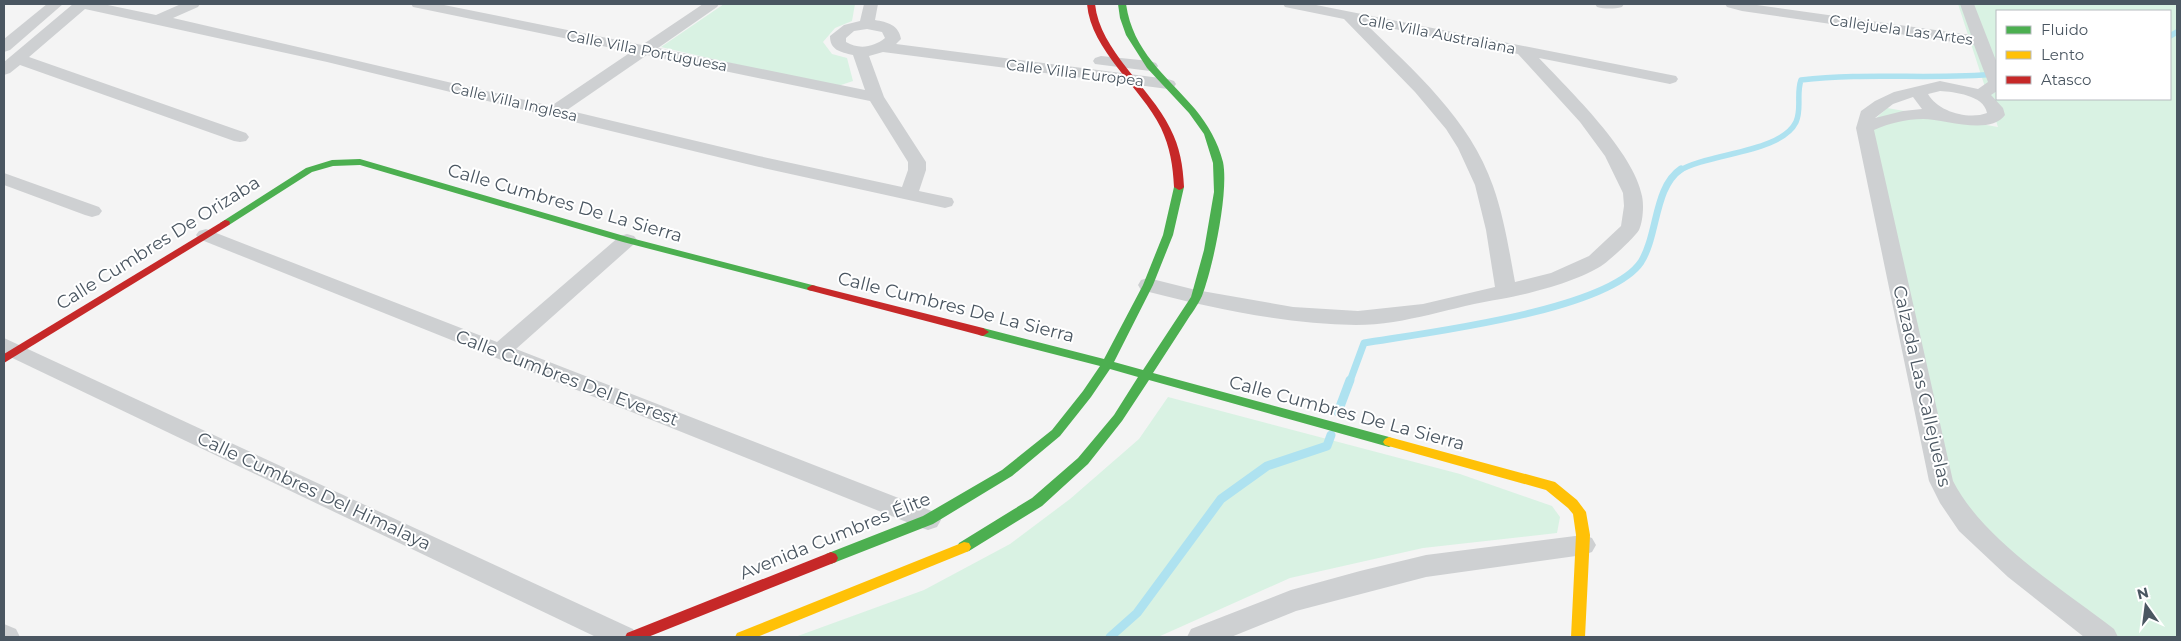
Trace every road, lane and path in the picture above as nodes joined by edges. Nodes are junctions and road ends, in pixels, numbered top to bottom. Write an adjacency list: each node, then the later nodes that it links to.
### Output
1 (56, 4): 18 (street)
2 (82, 4): 15 (street, Calle Villa Inglesa); 25 (street)
3 (193, 4): 15 (street)
4 (418, 4): 22 (street, Calle Villa Portuguesa)
5 (712, 4): 22 (street)
6 (871, 4): 16 (street)
7 (1091, 4): 27 (street, Avenida Cumbres Élite)
8 (1122, 4): 28 (street)
9 (1290, 4): 14 (street, Calle Villa Australiana)
10 (1602, 4): 11 (street)
11 (1617, 4)
12 (1732, 4): 19 (street, Callejuela Las Artes)
13 (1967, 4): 19 (street)
14 (1350, 17): 24 (street, Calle Villa Australiana); 50 (street)
15 (158, 19): 38 (street, Calle Villa Inglesa)
16 (867, 24): 17 (street, Calle Villa Europea); 23 (street)
17 (893, 34): 20 (street); 21 (street, Calle Villa Europea)
18 (7, 40)
19 (1980, 41): 32 (street)
20 (882, 47): 23 (street, Calle Villa Europea); 26 (street, Calle Villa Europea)
21 (995, 48): 26 (street, Calle Villa Europea); 27 (street, Calle Villa Europea)
22 (644, 51): 37 (street, Calle Villa Portuguesa); 38 (street)
23 (859, 51): 37 (street)
24 (1525, 52): 31 (street, Calle Villa Australiana); 50 (street)
25 (18, 59): 29 (street); 41 (street)
26 (982, 61): 30 (street, Calle Villa Europea)
27 (1117, 62): 28 (street, Calle Villa Europea); 30 (street, Avenida Cumbres Élite)
28 (1150, 66): 33 (street)
29 (4, 70)
30 (1129, 79): 33 (street, Calle Villa Europea); 49 (street, Avenida Cumbres Élite)
31 (1670, 79)
32 (1996, 82)
33 (1168, 84): 51 (street)
34 (1996, 85): 36 (street)
35 (1924, 90): 36 (street); 39 (street); 40 (street)
36 (1979, 96): 39 (street)
37 (876, 97): 44 (street)
38 (555, 111): 44 (street, Calle Villa Inglesa)
39 (1946, 115): 40 (street)
40 (1865, 128): 63 (street, Calzada Las Callejuelas)
41 (240, 138)
42 (332, 164): 47 (street, Calle Cumbres De Orizaba); 48 (street, Calle Cumbres De La Sierra)
43 (4, 179): 46 (street)
44 (909, 194): 45 (street, Calle Villa Inglesa)
45 (945, 202)
46 (92, 211)
47 (206, 235): 52 (street, Calle Cumbres De Orizaba); 53 (street, Calle Cumbres Del Everest)
48 (628, 240): 53 (street); 54 (street, Calle Cumbres De La Sierra)
49 (1148, 285): 51 (street); 54 (street, Avenida Cumbres Élite)
50 (1506, 292): 51 (street)
51 (1196, 297): 55 (street)
52 (8, 351): 58 (street, Calle Cumbres Del Himalaya)
53 (499, 352): 56 (street, Calle Cumbres Del Everest)
54 (1106, 364): 55 (street, Calle Cumbres De La Sierra); 56 (street, Avenida Cumbres Élite)
55 (1144, 375): 57 (street, Calle Cumbres De La Sierra); 60 (street)
56 (928, 520): 59 (street, Avenida Cumbres Élite)
57 (1583, 544): 61 (street); 62 (street)
58 (623, 637)
59 (632, 637)
60 (742, 637)
61 (1201, 637)
62 (1578, 637)
63 (2104, 637)

